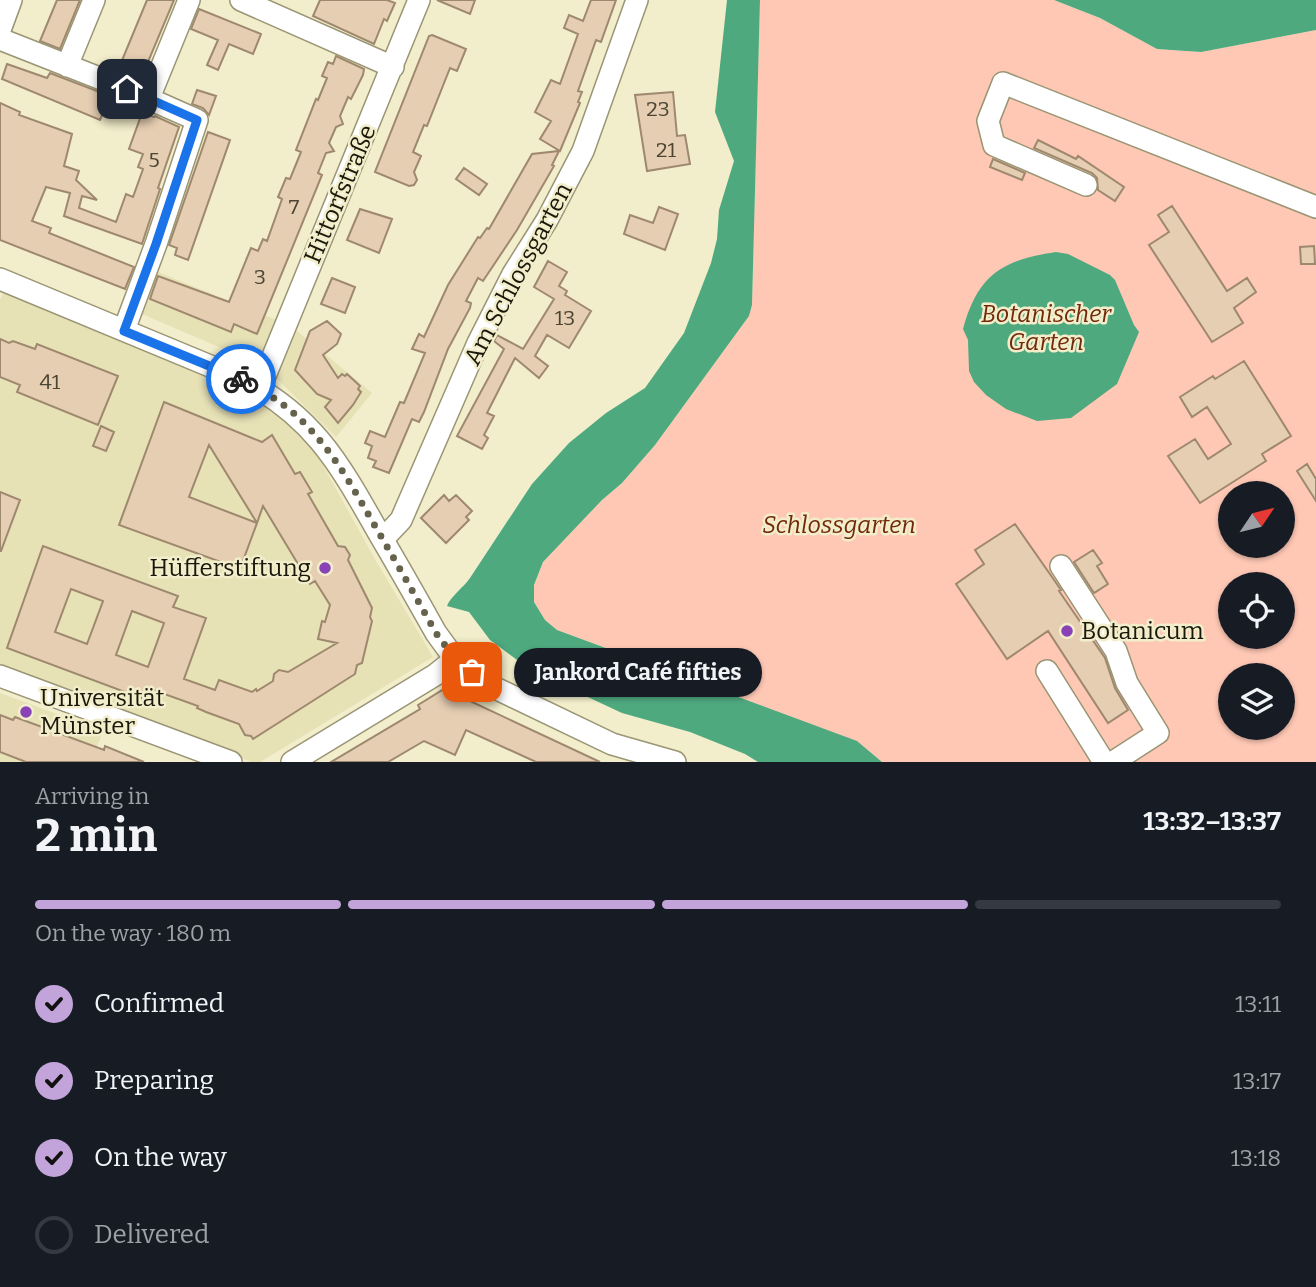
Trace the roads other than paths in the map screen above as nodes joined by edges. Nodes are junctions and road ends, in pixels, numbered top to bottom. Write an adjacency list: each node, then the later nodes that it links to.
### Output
1 (11, 0): 8 (street)
2 (94, 0): 10 (street)
3 (188, 0): 12 (street)
4 (241, 0): 7 (street)
5 (419, 0): 11 (street, Hittorfstraße)
6 (637, 0): 18 (street, Am Schlossgarten)
7 (291, 10): 11 (street)
8 (0, 30)
9 (0, 39): 10 (street)
10 (67, 66): 12 (street)
11 (393, 67): 17 (street, Hittorfstraße)
12 (149, 98): 16 (street)
13 (1086, 185): 14 (street)
14 (1316, 207)
15 (0, 279): 16 (street)
16 (124, 331): 17 (street)
17 (260, 388): 18 (street)
18 (383, 540): 20 (street)
19 (1061, 566): 28 (street)
20 (455, 659): 23 (street); 25 (street)
21 (1047, 671): 27 (street)
22 (0, 676): 24 (street)
23 (609, 753): 26 (street)
24 (231, 762)
25 (292, 762)
26 (675, 762)
27 (1104, 762)
28 (1113, 762)

